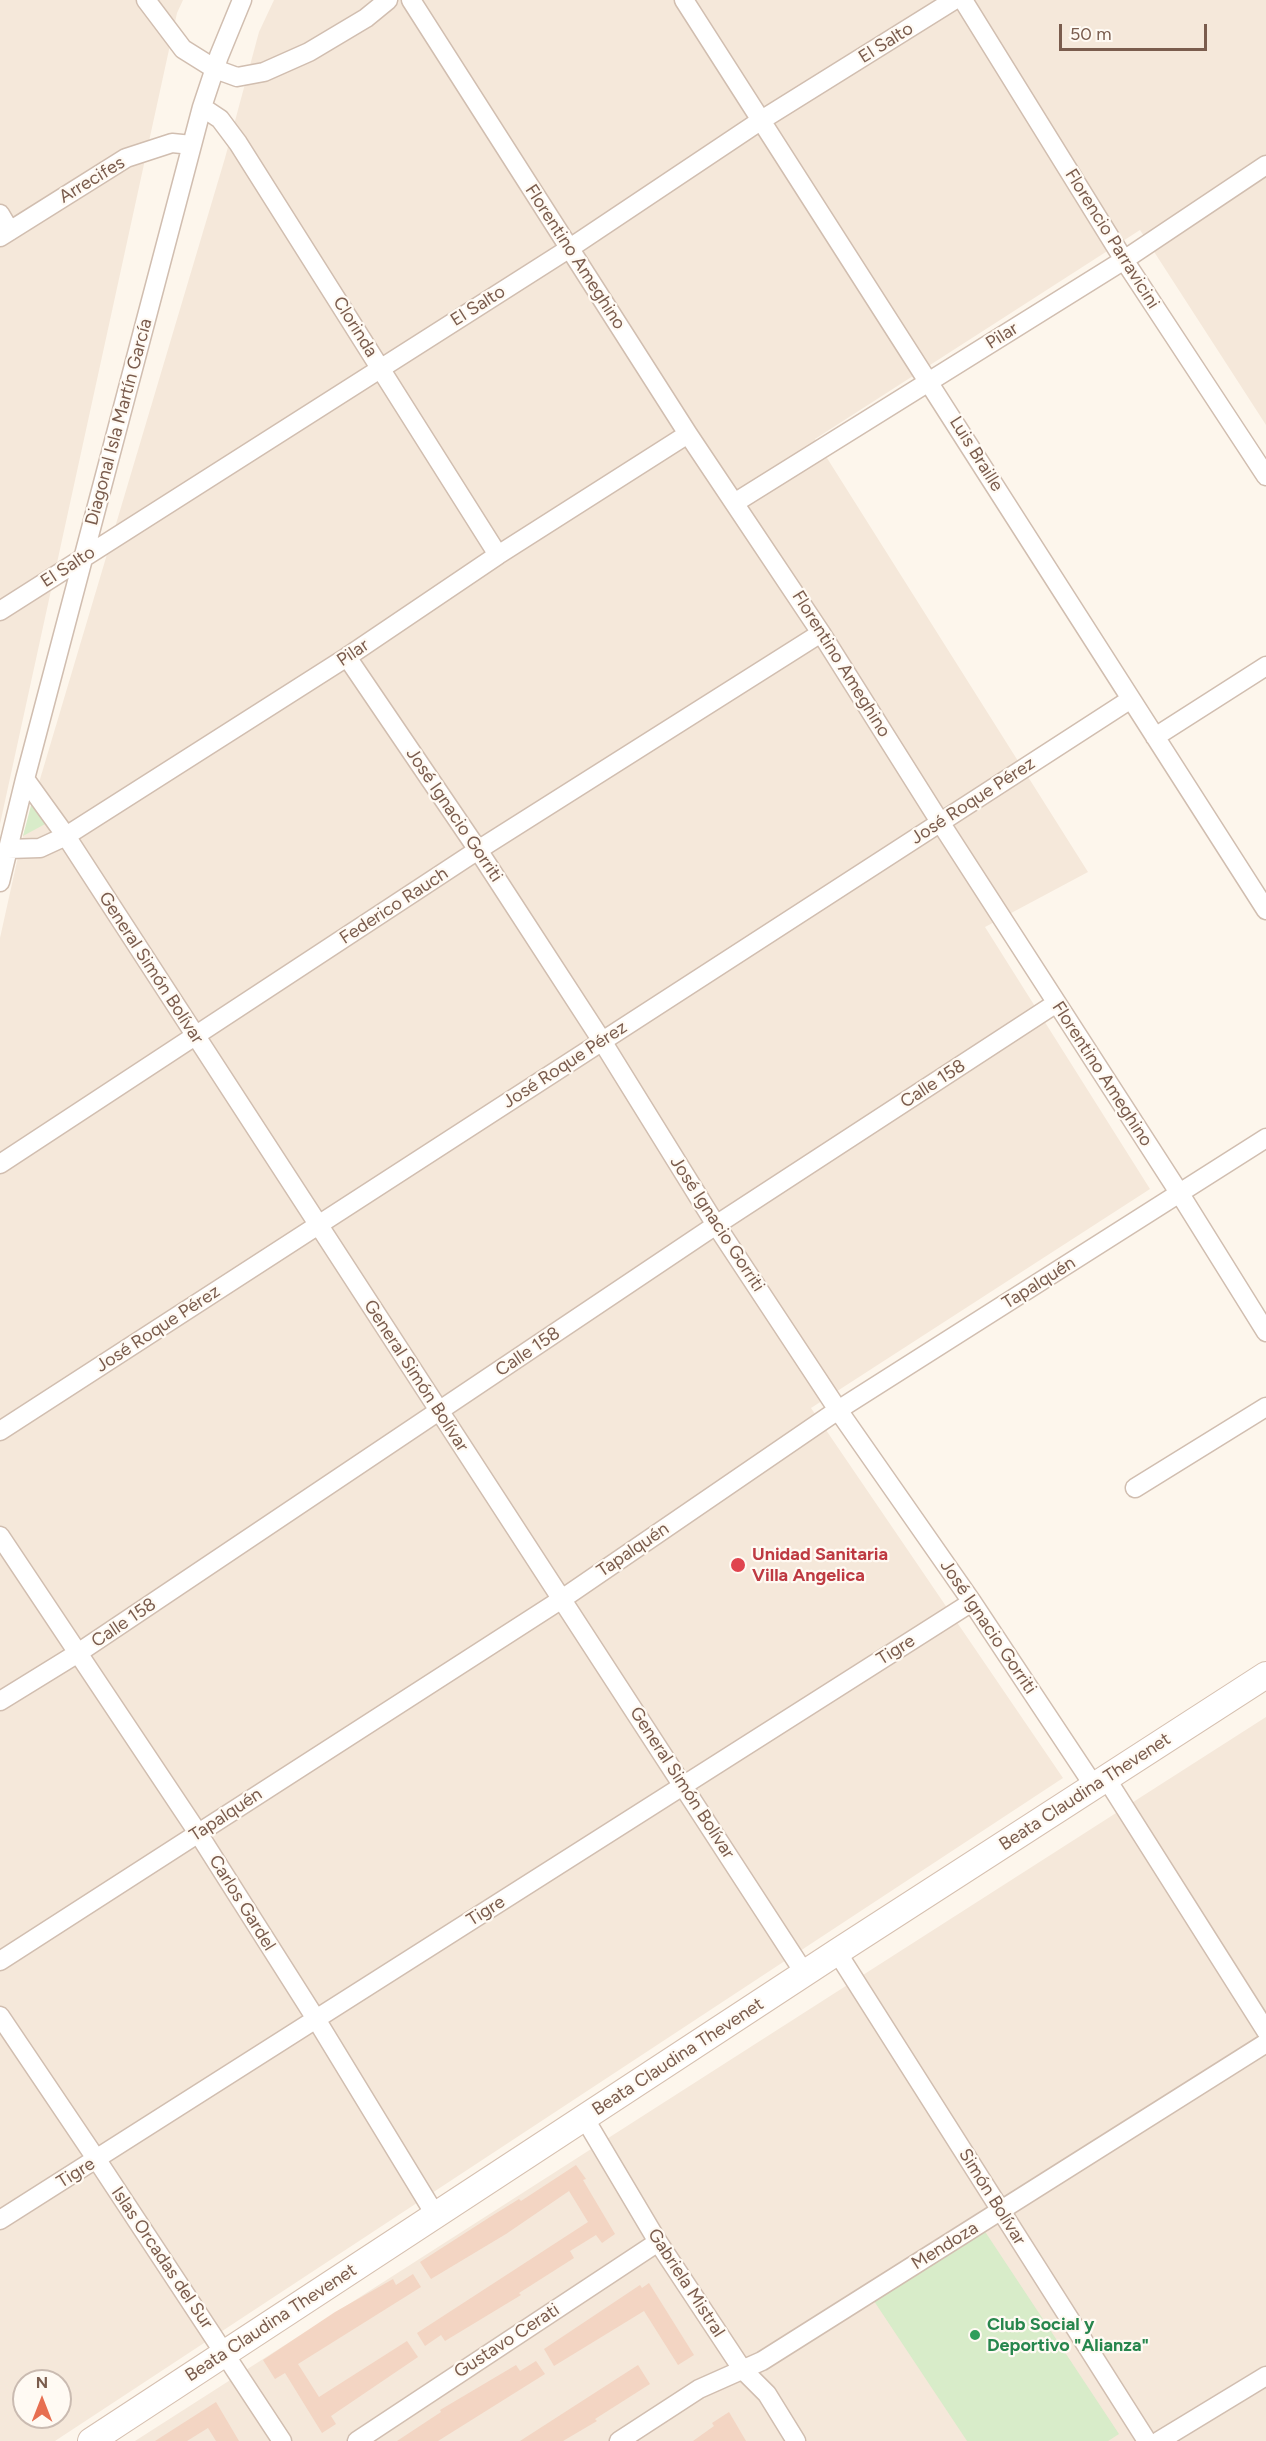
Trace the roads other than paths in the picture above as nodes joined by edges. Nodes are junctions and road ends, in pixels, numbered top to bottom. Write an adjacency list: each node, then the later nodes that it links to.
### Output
1 (146, 0): 8 (street)
2 (242, 0): 8 (street, Diagonal Isla Martín García)
3 (388, 0): 8 (street)
4 (411, 0): 15 (street, Florentino Ameghino)
5 (684, 0): 10 (street, Luis Braille)
6 (954, 0): 10 (street, El Salto)
7 (963, 0): 16 (street, Florencio Parravicini)
8 (214, 69): 9 (street, Diagonal Isla Martín García)
9 (202, 107): 11 (street, Diagonal Isla Martín García); 17 (street, Clorinda)
10 (760, 121): 15 (street, El Salto); 18 (street, Luis Braille)
11 (192, 145): 14 (street, Arrecifes); 23 (street, Diagonal Isla Martín García)
12 (1266, 165): 16 (street, Pilar)
13 (0, 214): 14 (street)
14 (5, 234)
15 (570, 248): 17 (street, El Salto); 19 (street, Florentino Ameghino)
16 (1124, 260): 18 (street, Pilar); 20 (street, Florencio Parravicini)
17 (380, 368): 22 (street, Clorinda); 23 (street, El Salto)
18 (930, 381): 21 (street, Pilar); 28 (street, Luis Braille)
19 (688, 434): 21 (street, Florentino Ameghino); 22 (street, Pilar)
20 (1266, 476)
21 (736, 502): 25 (street, Florentino Ameghino)
22 (498, 555): 26 (street, Pilar)
23 (83, 557): 24 (street, El Salto); 30 (street, Diagonal Isla Martín García)
24 (0, 611)
25 (821, 633): 31 (street, Florentino Ameghino); 34 (street, Federico Rauch)
26 (347, 657): 32 (street, Pilar); 34 (street, José Ignacio Gorriti)
27 (1266, 666): 29 (street)
28 (1131, 699): 29 (street, Luis Braille); 31 (street, José Roque Pérez)
29 (1155, 737): 36 (street, Luis Braille)
30 (25, 779): 32 (street, General Simón Bolívar); 33 (street, Diagonal Isla Martín García)
31 (940, 822): 37 (street, Florentino Ameghino); 39 (street, José Roque Pérez)
32 (66, 836): 33 (street, Pilar); 38 (street, General Simón Bolívar)
33 (8, 849): 35 (street, Diagonal Isla Martín García)
34 (478, 850): 38 (street, Federico Rauch); 39 (street, José Ignacio Gorriti)
35 (0, 882)
36 (1266, 910)
37 (1055, 1004): 42 (street, Florentino Ameghino); 43 (street, Calle 158)
38 (195, 1037): 41 (street, Federico Rauch); 44 (street, General Simón Bolívar)
39 (602, 1041): 43 (street, José Ignacio Gorriti); 44 (street, José Roque Pérez)
40 (1266, 1138): 42 (street, Tapalquén)
41 (0, 1164)
42 (1180, 1194): 45 (street, Florentino Ameghino); 47 (street, Tapalquén)
43 (716, 1225): 47 (street, José Ignacio Gorriti); 48 (street, Calle 158)
44 (318, 1226): 48 (street, General Simón Bolívar); 49 (street, José Roque Pérez)
45 (1266, 1332)
46 (1266, 1407): 50 (street)
47 (838, 1410): 52 (street, Tapalquén); 53 (street, José Ignacio Gorriti)
48 (439, 1413): 52 (street, General Simón Bolívar); 54 (street, Calle 158)
49 (0, 1431)
50 (1134, 1488)
51 (0, 1536): 54 (street, Carlos Gardel)
52 (562, 1599): 58 (street, General Simón Bolívar); 59 (street, Tapalquén)
53 (972, 1602): 57 (street, José Ignacio Gorriti); 58 (street, Tigre)
54 (78, 1653): 56 (street, Calle 158); 59 (street, Carlos Gardel)
55 (1266, 1675): 57 (main road, Beata Claudina Thevenet)
56 (0, 1701)
57 (1100, 1782): 60 (main road, Beata Claudina Thevenet); 65 (street, José Ignacio Gorriti)
58 (684, 1785): 62 (street, General Simón Bolívar); 64 (street, Tigre)
59 (198, 1833): 61 (street, Tapalquén); 64 (street, Carlos Gardel)
60 (837, 1952): 62 (main road, Beata Claudina Thevenet); 69 (street, Simón Bolívar)
61 (0, 1961)
62 (805, 1974): 67 (main road, Beata Claudina Thevenet)
63 (0, 2016): 68 (street, Islas Orcadas del Sur)
64 (316, 2019): 68 (street, Tigre); 70 (street, Carlos Gardel)
65 (1266, 2031)
66 (1266, 2043): 69 (street, Mendoza)
67 (585, 2119): 70 (main road, Beata Claudina Thevenet); 72 (street, Gabriela Mistral)
68 (97, 2160): 71 (street, Tigre); 73 (street, Islas Orcadas del Sur)
69 (1001, 2211): 74 (street, Mendoza); 81 (street, Simón Bolívar)
70 (436, 2216): 73 (main road, Beata Claudina Thevenet)
71 (0, 2220)
72 (658, 2242): 74 (street, Gabriela Mistral); 78 (street, Gustavo Cerati)
73 (225, 2352): 76 (main road, Beata Claudina Thevenet); 77 (street, Islas Orcadas del Sur)
74 (742, 2369): 79 (street, Mendoza); 80 (street, Gabriela Mistral)
75 (1266, 2376): 82 (street)
76 (91, 2441)
77 (282, 2441)
78 (357, 2441)
79 (619, 2441)
80 (796, 2441)
81 (1147, 2441)
82 (1159, 2441)

